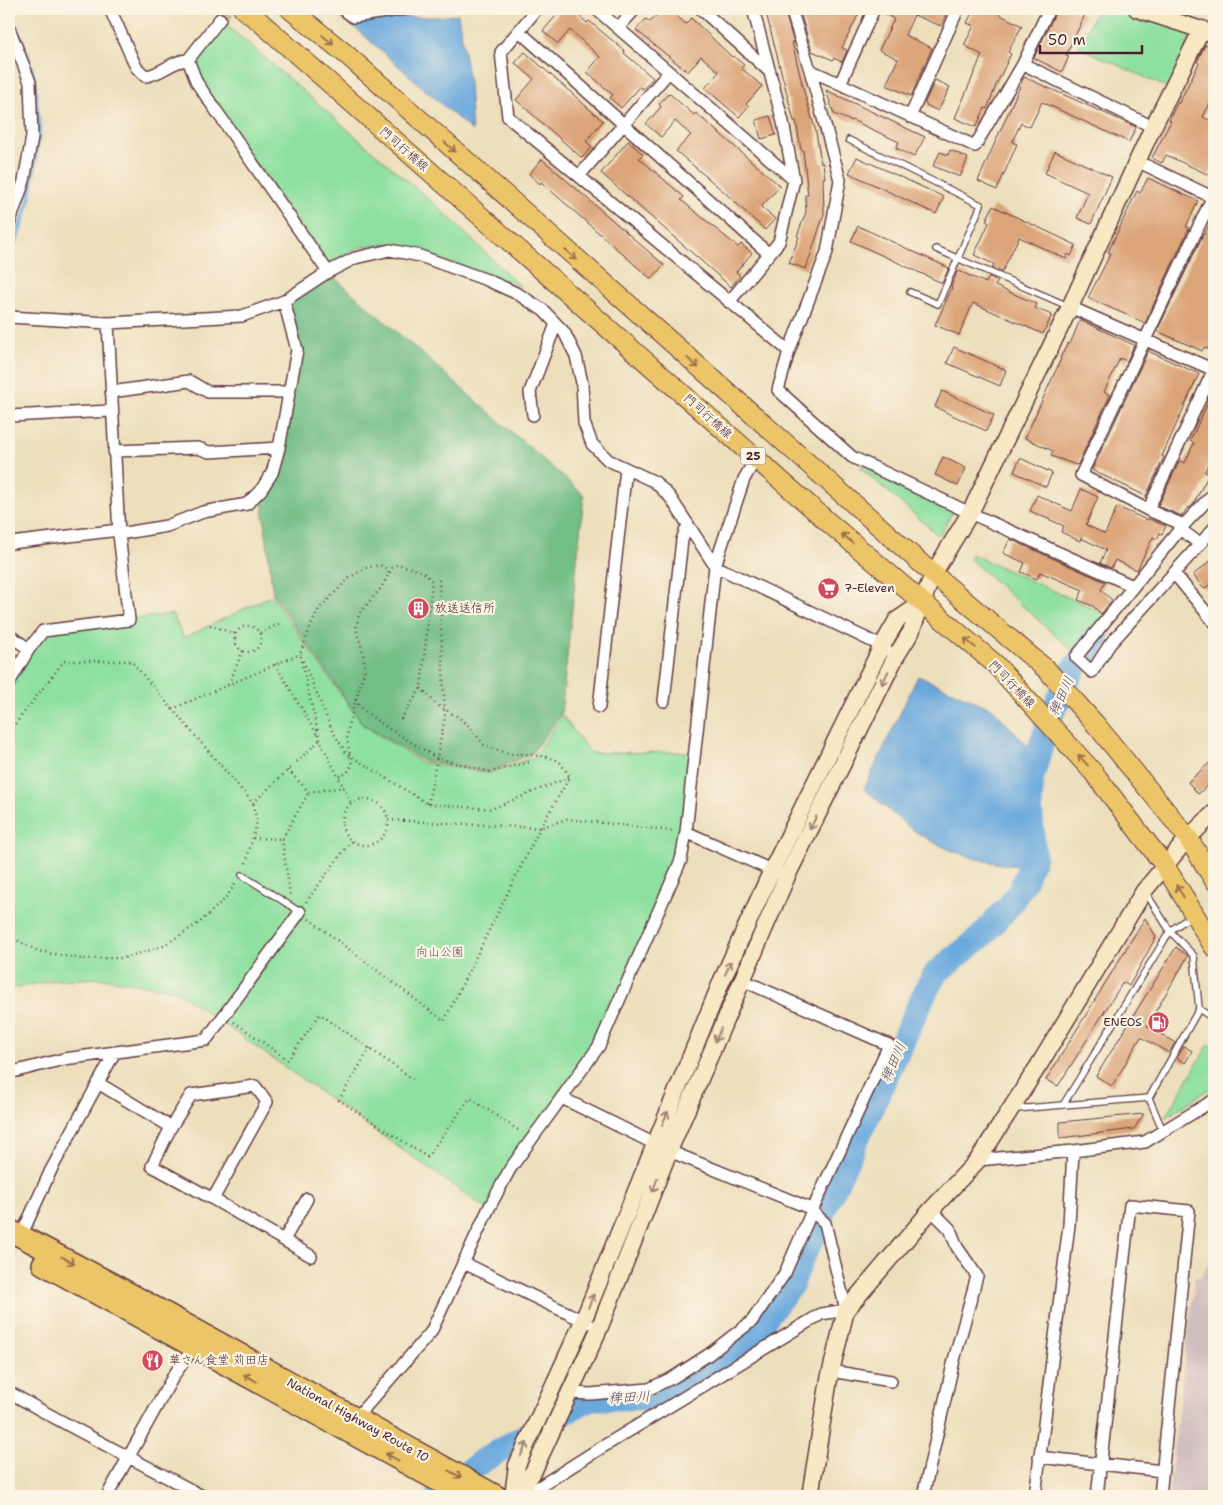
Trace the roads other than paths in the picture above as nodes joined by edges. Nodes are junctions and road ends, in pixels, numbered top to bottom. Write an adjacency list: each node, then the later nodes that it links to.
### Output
1 (110, 9): 21 (street)
2 (243, 9): 57 (main road, 門司行橋線 / 25)
3 (290, 9): 70 (main road, 25, one-way to 70)
4 (343, 9): 5 (street)
5 (406, 9)
6 (537, 9): 19 (street)
7 (596, 9): 18 (street)
8 (635, 9): 18 (street)
9 (701, 9): 25 (street)
10 (753, 9): 25 (street)
11 (791, 9): 23 (street)
12 (874, 9): 26 (street)
13 (958, 9): 27 (street)
14 (1048, 9): 22 (street)
15 (1137, 9): 20 (street)
16 (220, 19): 21 (street)
17 (9, 28): 35 (street)
18 (618, 28): 24 (street)
19 (519, 31): 28 (street); 32 (street)
20 (1208, 32): 29 (street)
21 (188, 60): 39 (street)
22 (1023, 64): 27 (street); 29 (street)
23 (810, 70): 26 (street); 48 (street)
24 (669, 72): 28 (street); 33 (street)
25 (770, 72): 33 (street)
26 (840, 84): 27 (street)
27 (910, 117)
28 (624, 125): 32 (street); 37 (street)
29 (1153, 127): 31 (street)
30 (849, 140): 38 (lane)
31 (1137, 162): 34 (street); 43 (street)
32 (579, 176): 42 (street)
33 (794, 180): 37 (street)
34 (1214, 197): 47 (street)
35 (9, 224)
36 (936, 249): 38 (lane)
37 (769, 254): 42 (street)
38 (958, 258): 40 (lane); 43 (lane)
39 (328, 272): 41 (street); 46 (street)
40 (910, 292)
41 (284, 301): 45 (street); 51 (street)
42 (729, 302): 48 (street)
43 (1070, 307): 47 (street); 61 (street)
44 (9, 317): 45 (street)
45 (108, 323): 50 (street)
46 (556, 324): 53 (street); 58 (street)
47 (1145, 340): 49 (street); 60 (street)
48 (789, 351): 61 (street)
49 (1214, 370): 60 (street)
50 (110, 392): 51 (street); 52 (street)
51 (288, 392): 55 (street)
52 (111, 411): 54 (street); 56 (street)
53 (533, 415)
54 (9, 416)
55 (279, 448): 56 (street); 65 (street)
56 (114, 451): 65 (street)
57 (756, 458): 68 (street); 72 (main road, 門司行橋線 / 25, one-way to 57)
58 (626, 469): 62 (street); 80 (street)
59 (1214, 493): 63 (street)
60 (1148, 510): 63 (street)
61 (970, 513): 70 (street); 71 (street)
62 (688, 524): 68 (street); 79 (street)
63 (1182, 527): 67 (street); 71 (street)
64 (1214, 528): 67 (street)
65 (119, 532): 66 (street); 76 (street)
66 (9, 542)
67 (1200, 544): 69 (street)
68 (715, 566): 75 (street); 82 (street)
69 (1174, 573): 71 (street); 73 (street)
70 (933, 574): 72 (street); 83 (main road, 25)
71 (1133, 586)
72 (922, 603): 75 (street); 77 (street); 84 (main road, 門司行橋線 / 25, one-way to 72)
73 (1213, 617)
74 (9, 635): 76 (street)
75 (882, 646): 77 (street); 85 (street)
76 (29, 649): 78 (street)
77 (895, 658): 85 (street, one-way to 85)
78 (9, 683)
79 (664, 701)
80 (599, 707)
81 (1214, 815): 83 (street)
82 (686, 832): 85 (street); 99 (street)
83 (1188, 838): 84 (street); 87 (main road, 25)
84 (1165, 866): 88 (street); 90 (main road, 門司行橋線 / 25, one-way to 84)
85 (779, 873): 93 (street); 106 (street, one-way to 85)
86 (242, 875): 89 (lane)
87 (1214, 880)
88 (1144, 891): 91 (lane); 103 (street)
89 (295, 909): 96 (street)
90 (1194, 914): 91 (lane); 92 (main road, 門司行橋線 / 25)
91 (1170, 931): 94 (lane); 102 (lane)
92 (1214, 947)
93 (742, 980): 106 (street, one-way to 106); 112 (street)
94 (1199, 1009): 95 (lane); 100 (lane)
95 (1214, 1019)
96 (115, 1052): 97 (street); 98 (street)
97 (9, 1073)
98 (98, 1083): 104 (street); 113 (street)
99 (562, 1098): 106 (street); 116 (street)
100 (1149, 1098): 102 (lane); 105 (lane)
101 (1214, 1100): 105 (street)
102 (1063, 1105): 103 (lane)
103 (1010, 1109): 108 (street)
104 (171, 1127): 109 (street); 109 (street)
105 (1163, 1132): 107 (street)
106 (662, 1147): 112 (street); 118 (street, one-way to 106); 119 (street, one-way to 119)
107 (1073, 1151): 108 (street); 127 (street)
108 (978, 1160): 111 (street)
109 (213, 1199): 114 (street)
110 (307, 1199): 114 (street)
111 (931, 1210): 117 (street); 138 (street)
112 (812, 1212): 117 (street); 124 (street)
113 (13, 1237): 120 (highway, National Highway Route 10)
114 (284, 1240): 115 (street)
115 (311, 1256)
116 (464, 1262): 118 (street); 125 (street)
117 (846, 1310): 121 (street); 136 (street)
118 (583, 1321): 119 (street); 134 (street, one-way to 118)
119 (599, 1329): 124 (street)
120 (199, 1341): 125 (highway, National Highway Route 10); 126 (street); 132 (highway, National Highway Route 10, one-way to 120)
121 (831, 1371): 122 (street); 137 (street)
122 (891, 1381)
123 (9, 1392): 126 (street)
124 (570, 1393): 135 (street)
125 (355, 1420): 133 (highway, National Highway Route 10, one-way to 133)
126 (128, 1456): 130 (street); 131 (street)
127 (1039, 1457): 128 (street); 139 (street)
128 (1101, 1465): 129 (street); 129 (street); 140 (street)
129 (1162, 1471): 141 (street)
130 (107, 1496)
131 (202, 1496)
132 (466, 1496)
133 (496, 1496)
134 (513, 1496)
135 (517, 1496)
136 (525, 1496)
137 (810, 1496)
138 (923, 1496)
139 (1035, 1496)
140 (1098, 1496)
141 (1160, 1496)

